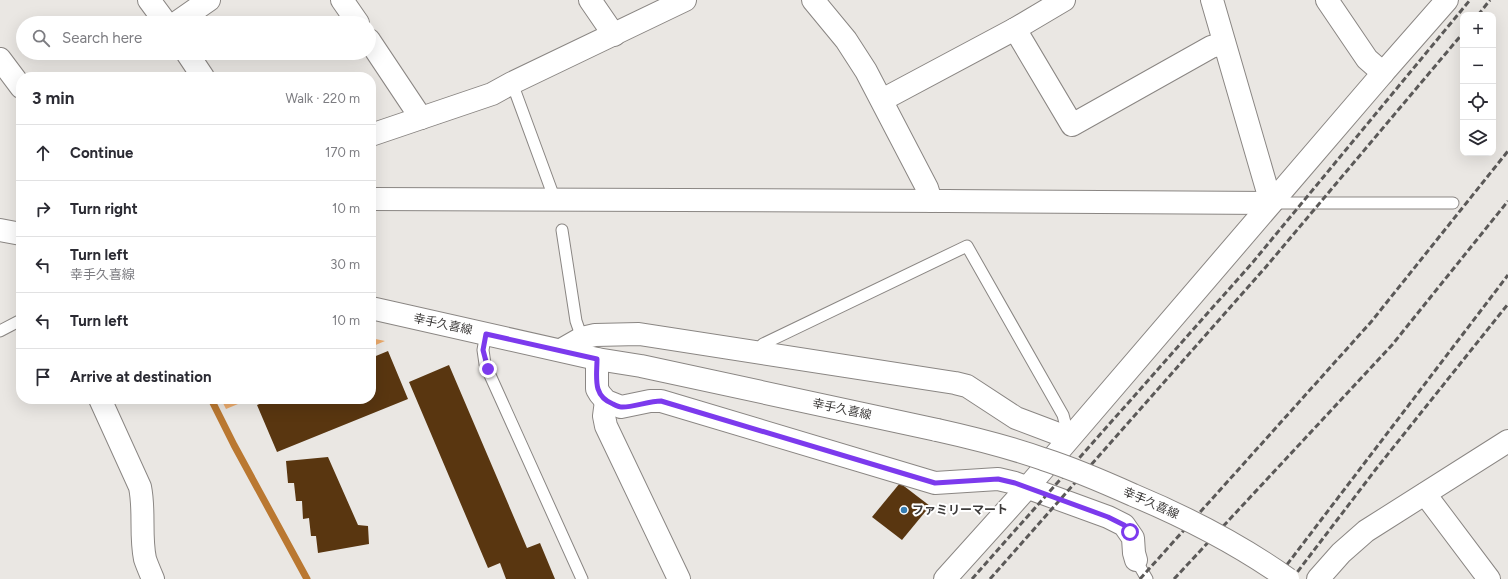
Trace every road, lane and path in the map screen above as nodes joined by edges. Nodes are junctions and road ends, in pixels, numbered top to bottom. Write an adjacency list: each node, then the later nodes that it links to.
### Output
1 (149, 0): 11 (street)
2 (209, 0): 12 (street)
3 (342, 0): 13 (street)
4 (590, 0): 15 (street)
5 (685, 0): 15 (street)
6 (813, 0): 24 (street)
7 (1064, 0): 14 (street)
8 (1212, 0): 16 (street)
9 (1327, 0): 21 (street)
10 (1447, 0): 21 (street)
11 (161, 16)
12 (186, 16)
13 (353, 16)
14 (1015, 29): 16 (street); 24 (street)
15 (614, 35): 23 (street)
16 (1224, 43): 30 (street)
17 (376, 50): 25 (street)
18 (0, 59): 22 (street)
19 (192, 60): 20 (street)
20 (200, 72)
21 (1383, 73): 30 (street)
22 (16, 80)
23 (512, 83): 25 (street); 28 (lane)
24 (882, 100): 29 (street)
25 (421, 118): 26 (street)
26 (376, 133)
27 (376, 199): 28 (street)
28 (555, 200): 29 (street)
29 (931, 201): 30 (street)
30 (1271, 203): 31 (lane); 45 (street)
31 (1453, 204)
32 (0, 230): 34 (street)
33 (562, 230): 39 (lane)
34 (16, 233)
35 (376, 309): 38 (street, 幸手久喜線)
36 (16, 323): 37 (lane)
37 (0, 331)
38 (486, 334): 40 (street, 幸手久喜線); 52 (lane)
39 (582, 338): 40 (street); 41 (street)
40 (561, 350): 42 (street, 幸手久喜線)
41 (756, 353): 45 (street); 45 (lane)
42 (597, 359): 43 (street); 56 (street, 幸手久喜線, bridge)
43 (606, 401): 47 (street); 53 (street)
44 (102, 404): 51 (street)
45 (1070, 438): 47 (street)
46 (1508, 441): 48 (street)
47 (1027, 488): 49 (street); 54 (street)
48 (1425, 494): 50 (street); 57 (street)
49 (1136, 560): 55 (lane)
50 (1327, 576)
51 (153, 579)
52 (582, 579)
53 (679, 579)
54 (945, 579)
55 (1146, 579)
56 (1288, 579)
57 (1489, 579)

